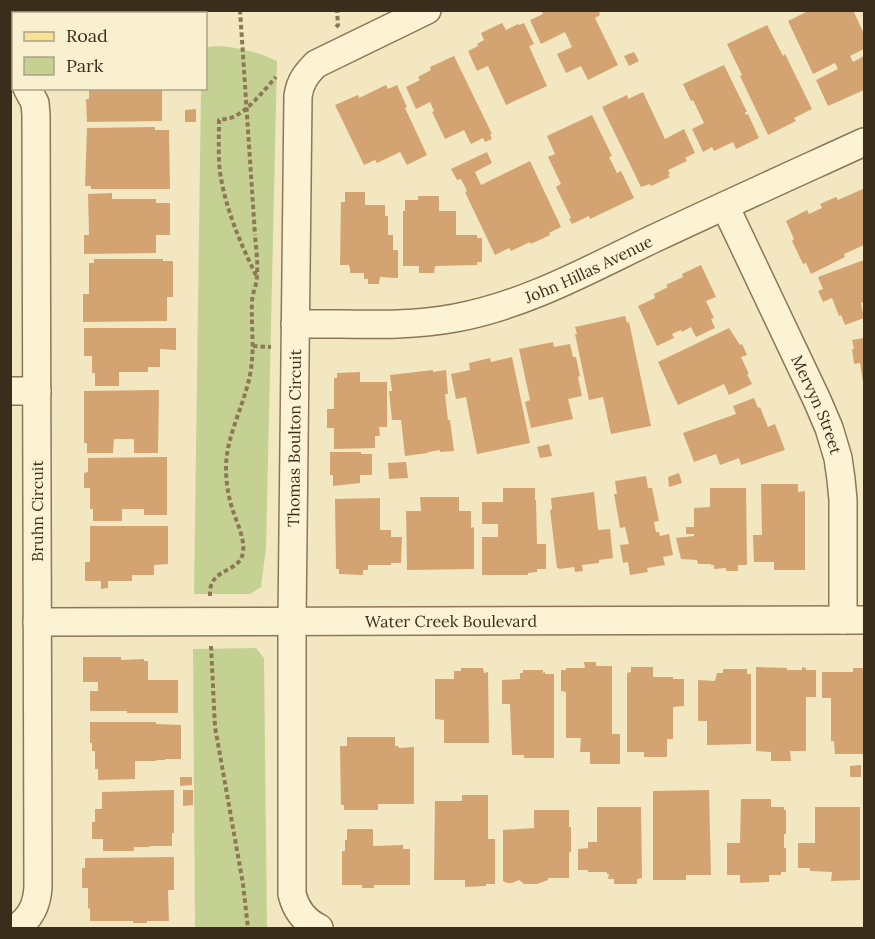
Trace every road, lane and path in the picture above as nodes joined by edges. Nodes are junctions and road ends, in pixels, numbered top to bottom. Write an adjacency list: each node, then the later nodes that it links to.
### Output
1 (104, 10): 5 (main road)
2 (240, 10): 11 (path, bridge)
3 (337, 10): 6 (path)
4 (427, 10): 12 (street, Thomas Boulton Circuit)
5 (68, 12)
6 (334, 31)
7 (277, 75): 11 (path)
8 (28, 90): 15 (street, Bruhn Circuit)
9 (864, 142): 10 (street, John Hillas Avenue)
10 (725, 206): 12 (street, John Hillas Avenue); 17 (street, Mervyn Street)
11 (257, 276): 13 (path)
12 (295, 324): 18 (street, Thomas Boulton Circuit)
13 (253, 346): 14 (path); 16 (path)
14 (280, 347)
15 (24, 391): 19 (street, Bruhn Circuit)
16 (210, 598)
17 (854, 620): 18 (street, Water Creek Boulevard)
18 (292, 621): 19 (street, Water Creek Boulevard); 23 (street, Thomas Boulton Circuit)
19 (38, 622): 21 (street, Bruhn Circuit)
20 (211, 644): 22 (path)
21 (16, 928)
22 (248, 928)
23 (319, 928)

